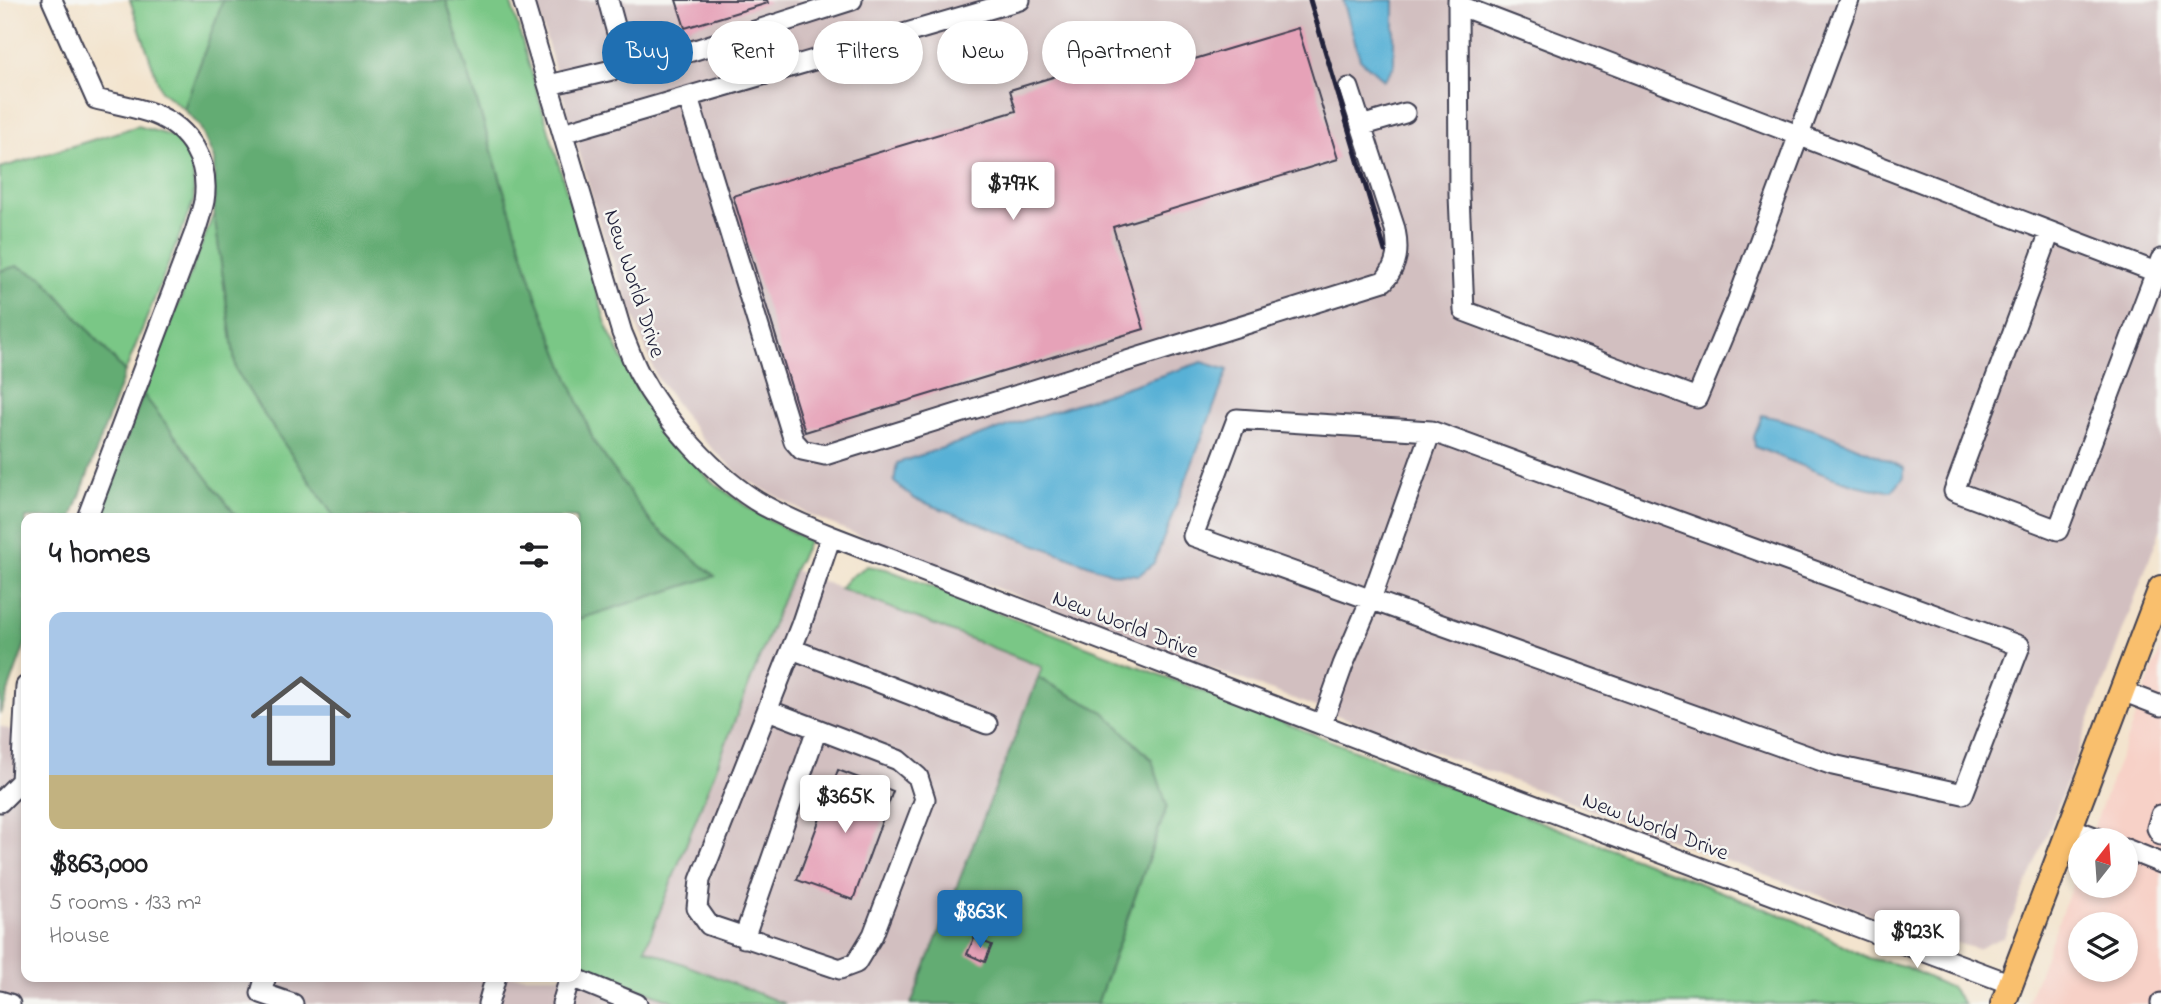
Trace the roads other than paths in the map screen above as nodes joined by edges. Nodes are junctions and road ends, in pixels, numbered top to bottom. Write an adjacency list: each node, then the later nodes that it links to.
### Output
1 (52, 0): 21 (street)
2 (523, 0): 11 (street, New World Drive)
3 (608, 0): 8 (street)
4 (852, 0): 9 (street)
5 (1020, 0): 13 (street)
6 (1849, 0): 17 (street)
7 (1458, 3): 17 (street); 17 (street)
8 (614, 21)
9 (693, 51)
10 (602, 72): 11 (street)
11 (548, 85): 16 (street, New World Drive)
12 (1349, 88): 15 (street)
13 (688, 97): 15 (street); 16 (street)
14 (1405, 113): 15 (street)
15 (1361, 126)
16 (563, 133): 22 (street, New World Drive)
17 (1799, 135): 18 (street)
18 (2050, 232): 19 (street); 19 (street)
19 (2160, 269)
20 (1430, 431): 24 (street); 24 (street); 24 (street)
21 (89, 513)
22 (831, 536): 25 (street); 30 (street, New World Drive)
23 (2161, 588): 26 (main road)
24 (1371, 599): 30 (street)
25 (792, 649): 28 (street); 29 (street)
26 (2122, 691): 27 (street); 35 (main road)
27 (2161, 706)
28 (768, 710): 31 (street); 40 (street)
29 (987, 724)
30 (1322, 724): 45 (street, New World Drive)
31 (817, 729): 40 (street); 40 (street)
32 (21, 784): 33 (street)
33 (0, 802)
34 (2161, 815): 36 (street)
35 (2071, 828)
36 (2161, 835)
37 (2068, 836): 45 (main road)
38 (2138, 854): 39 (street)
39 (2161, 863)
40 (744, 937)
41 (581, 981): 51 (street)
42 (264, 982): 48 (street)
43 (494, 982): 49 (street)
44 (569, 982): 50 (street)
45 (2007, 994)
46 (0, 1001): 47 (street)
47 (10, 1004)
48 (293, 1004)
49 (488, 1004)
50 (562, 1004)
51 (637, 1004)

